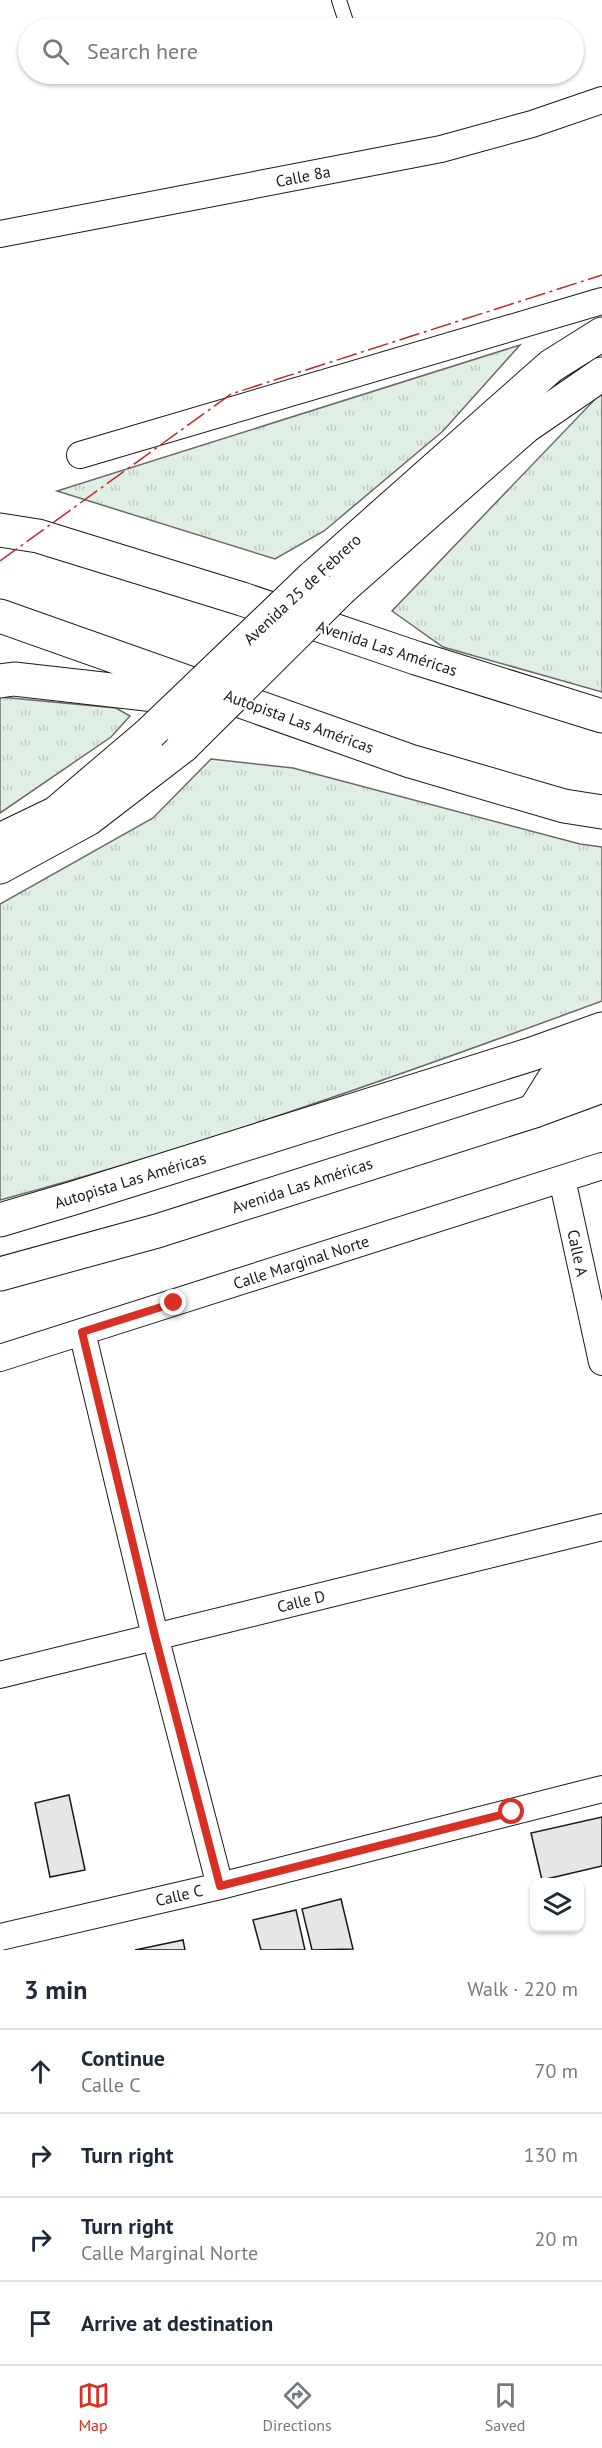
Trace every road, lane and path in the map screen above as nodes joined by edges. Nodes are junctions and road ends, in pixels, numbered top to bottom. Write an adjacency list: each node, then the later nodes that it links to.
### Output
1 (339, 0): 2 (lane)
2 (345, 18)
3 (602, 100): 4 (street, Calle 8a)
4 (0, 234)
5 (602, 301): 8 (street)
6 (602, 334): 10 (main road, Avenida 25 de Febrero)
7 (602, 374): 10 (main road, Avenida 25 de Febrero)
8 (80, 455)
9 (0, 530): 14 (main road, Avenida Las Américas)
10 (327, 582): 16 (main road, Avenida 25 de Febrero, bridge); 17 (main road, Avenida 25 de Febrero, bridge)
11 (0, 616): 13 (main road, Autopista Las Américas)
12 (0, 681): 13 (main road)
13 (261, 707): 15 (main road, Autopista Las Américas)
14 (602, 716)
15 (602, 812)
16 (0, 840)
17 (0, 867)
18 (602, 1029): 24 (main road, Autopista Las Américas)
19 (602, 1060): 21 (main road)
20 (602, 1086): 21 (main road, Avenida Las Américas)
21 (534, 1111): 25 (main road, Avenida Las Américas)
22 (602, 1166): 23 (street, Calle Marginal Norte)
23 (562, 1179): 26 (street, Calle Marginal Norte); 28 (street, Calle A)
24 (0, 1220)
25 (0, 1274)
26 (82, 1332): 27 (street, Calle Marginal Norte); 30 (street)
27 (0, 1358)
28 (602, 1362)
29 (602, 1527): 30 (street, Calle D)
30 (155, 1636): 31 (street, Calle D); 33 (street)
31 (0, 1675)
32 (602, 1789): 33 (street, Calle C)
33 (220, 1886): 34 (street, Calle C)
34 (0, 1938)

